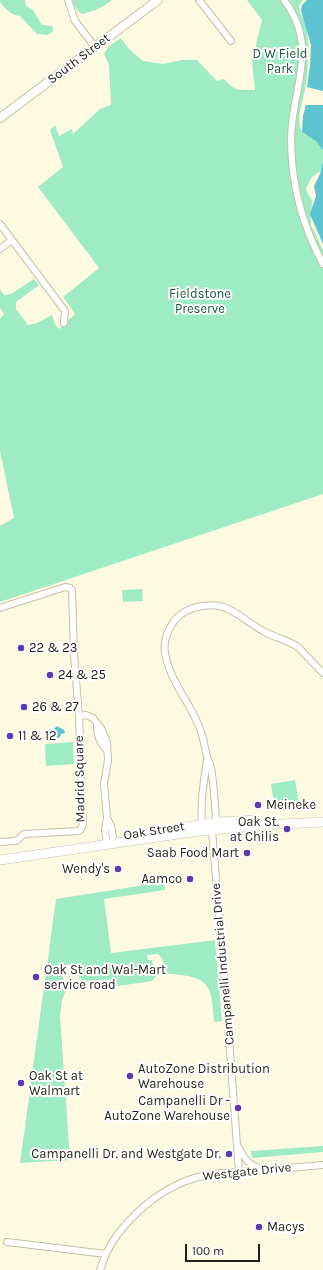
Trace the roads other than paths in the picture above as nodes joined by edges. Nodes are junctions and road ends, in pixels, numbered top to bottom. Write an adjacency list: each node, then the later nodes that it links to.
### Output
1 (68, 0): 6 (street)
2 (158, 0): 6 (street, South Street)
3 (199, 0): 5 (street)
4 (284, 0): 11 (street)
5 (231, 41)
6 (95, 47): 7 (street, South Street)
7 (0, 118)
8 (0, 224): 9 (street)
9 (12, 240): 10 (street); 12 (street)
10 (0, 249)
11 (323, 264)
12 (64, 322)
13 (0, 608): 15 (street, Madrid Square)
14 (323, 673): 16 (street, Campanelli Industrial Drive)
15 (79, 716): 20 (street, Madrid Square); 21 (street, Madrid Square)
16 (207, 756): 18 (street); 19 (street, Campanelli Industrial Drive)
17 (323, 822): 19 (main road, Oak Street)
18 (202, 824): 19 (main road, Oak Street); 20 (main road, Oak Street)
19 (214, 826): 20 (main road, Oak Street); 24 (street, Campanelli Industrial Drive)
20 (110, 841): 22 (main road, Oak Street); 23 (main road, Oak Street)
21 (0, 842)
22 (0, 856)
23 (0, 860)
24 (237, 1145): 26 (street); 27 (street, Campanelli Industrial Drive)
25 (323, 1165): 26 (street, Westgate Drive)
26 (262, 1170): 27 (street, Westgate Drive)
27 (239, 1172): 29 (street, Westgate Drive)
28 (7, 1242): 29 (street)
29 (106, 1254): 30 (street, Westgate Drive)
30 (100, 1270)

